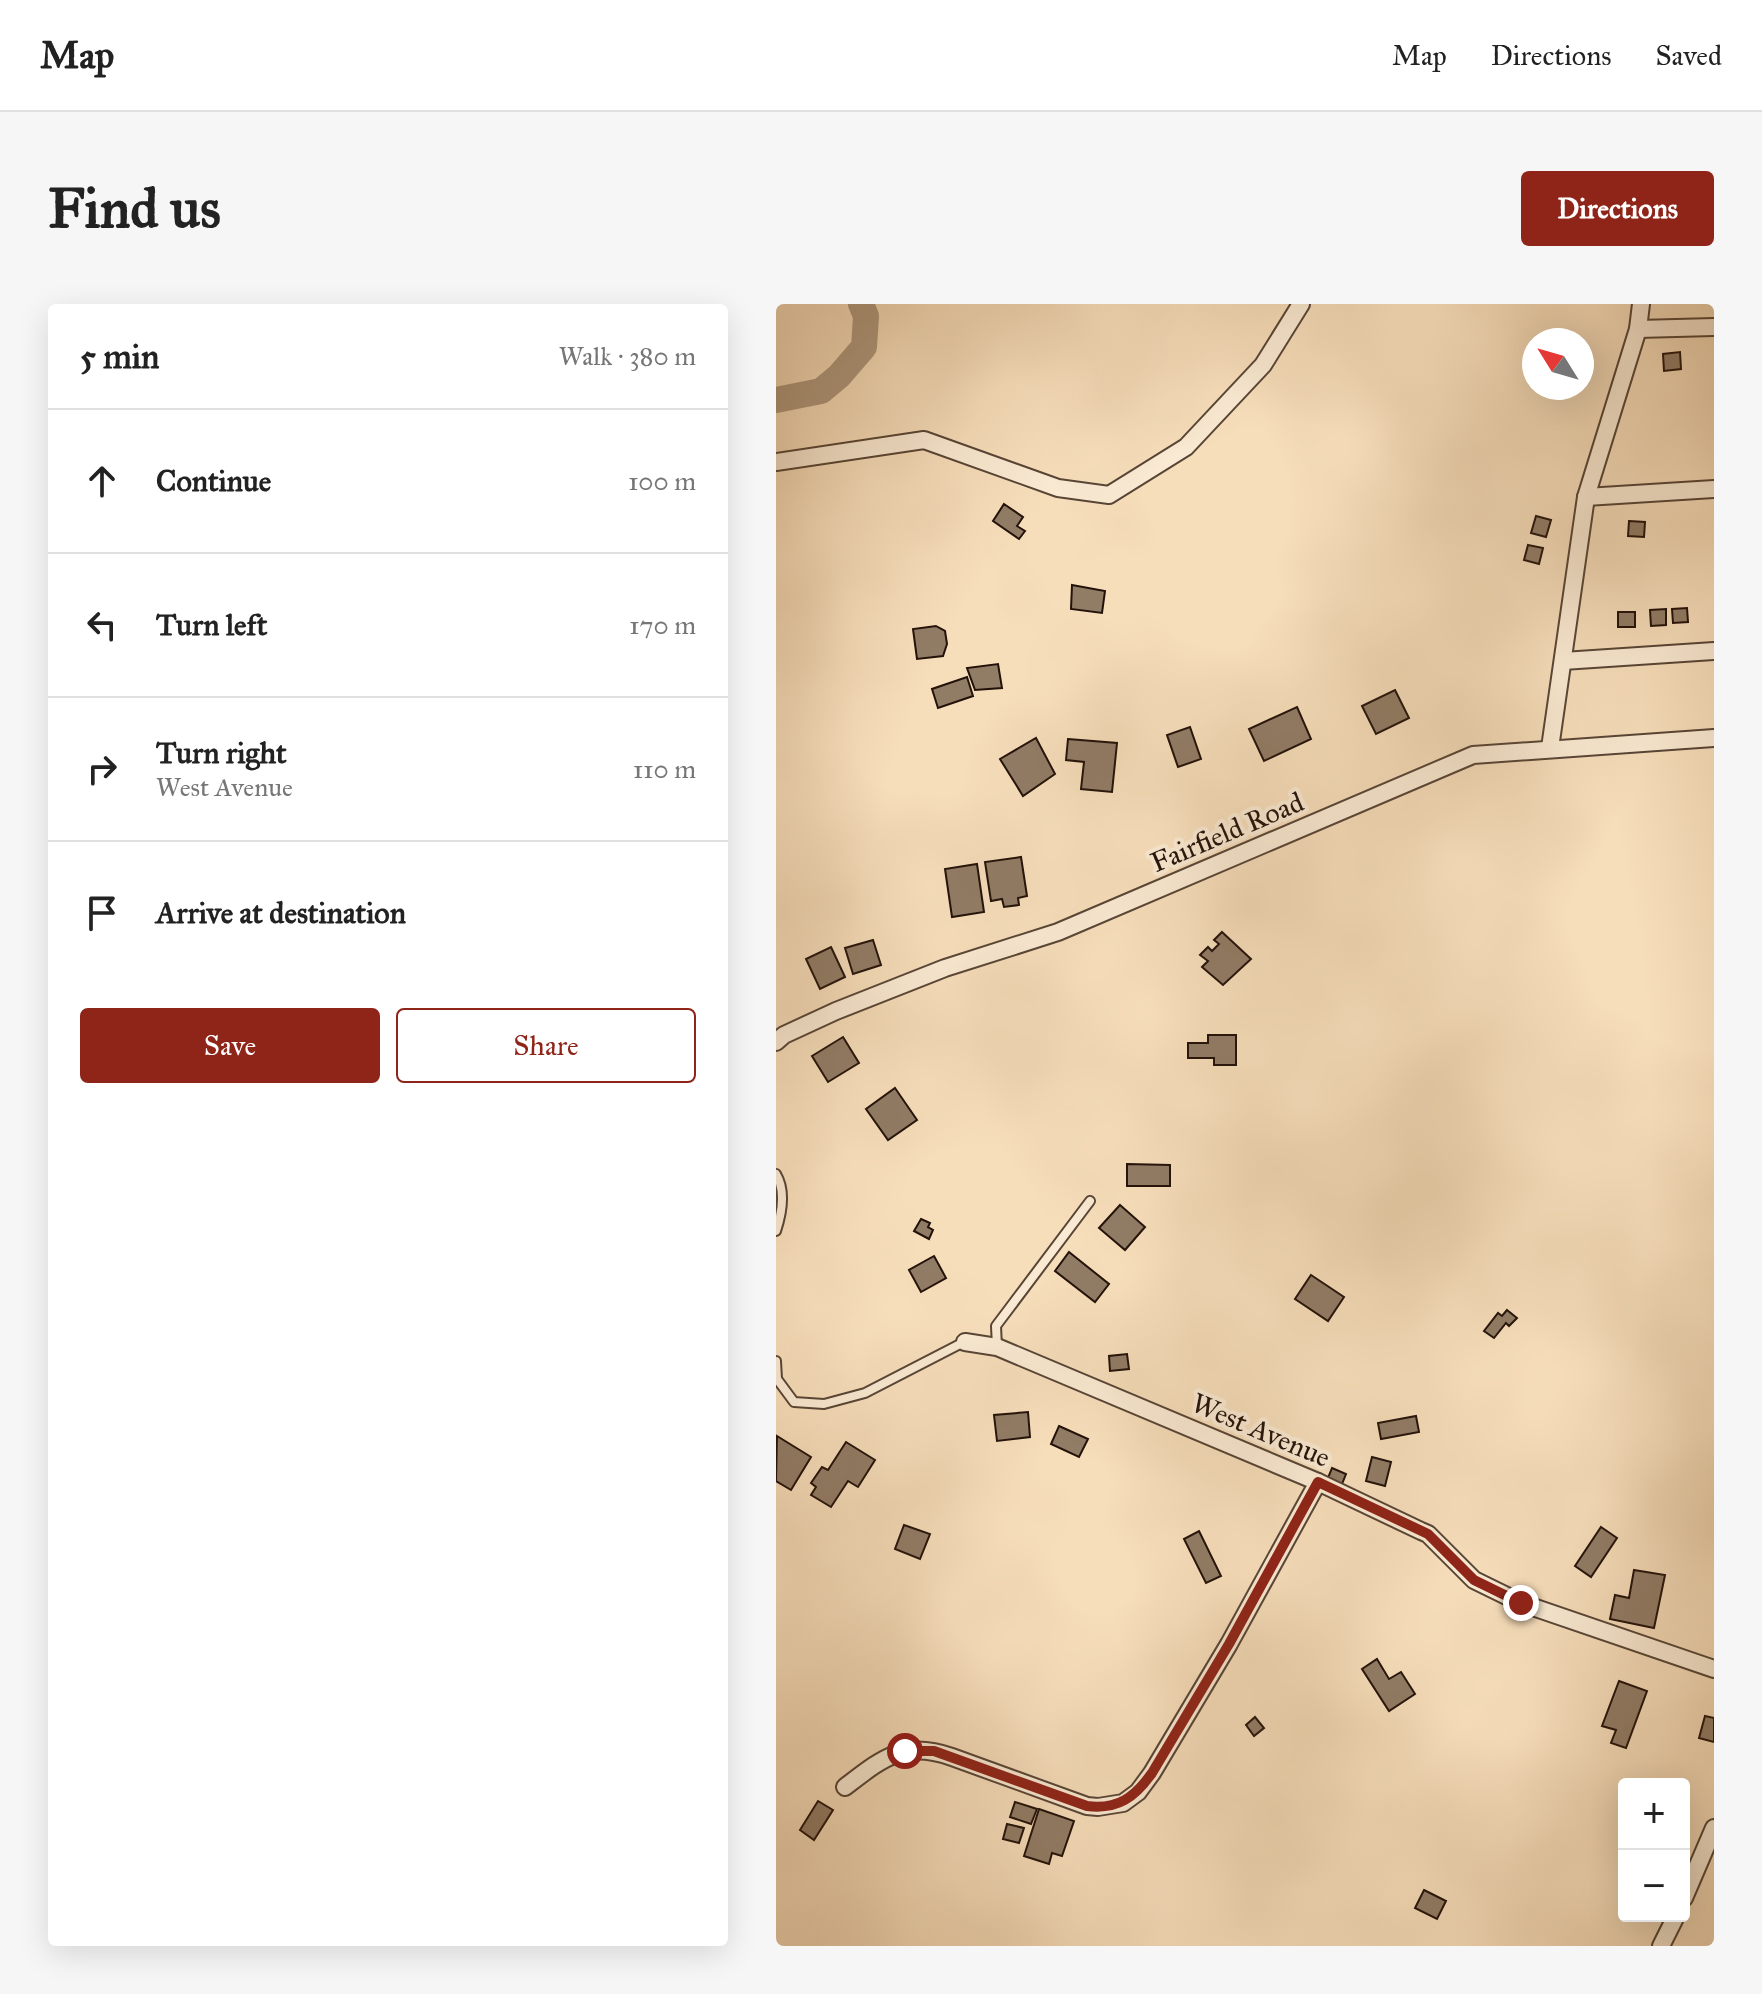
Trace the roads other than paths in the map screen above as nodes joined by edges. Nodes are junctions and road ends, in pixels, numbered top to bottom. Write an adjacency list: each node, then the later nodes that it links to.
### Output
1 (1301, 304): 5 (street)
2 (1641, 304): 4 (street)
3 (1714, 327): 4 (street)
4 (1638, 329): 7 (street)
5 (776, 462)
6 (1714, 489): 7 (street)
7 (1586, 497): 9 (street)
8 (1714, 651): 9 (street)
9 (1563, 661): 11 (street)
10 (1714, 738): 11 (street, Fairfield Road)
11 (1550, 748): 12 (street, Fairfield Road)
12 (779, 1035)
13 (776, 1174): 15 (lane)
14 (1090, 1201): 17 (lane)
15 (776, 1231)
16 (965, 1342): 17 (street, West Avenue); 18 (lane)
17 (997, 1347): 19 (street, West Avenue)
18 (776, 1361)
19 (1318, 1482): 20 (street, West Avenue); 21 (street)
20 (1714, 1669)
21 (845, 1787)
22 (1714, 1828): 23 (street)
23 (1690, 1884)
24 (1673, 1922): 25 (street)
25 (1661, 1946)

